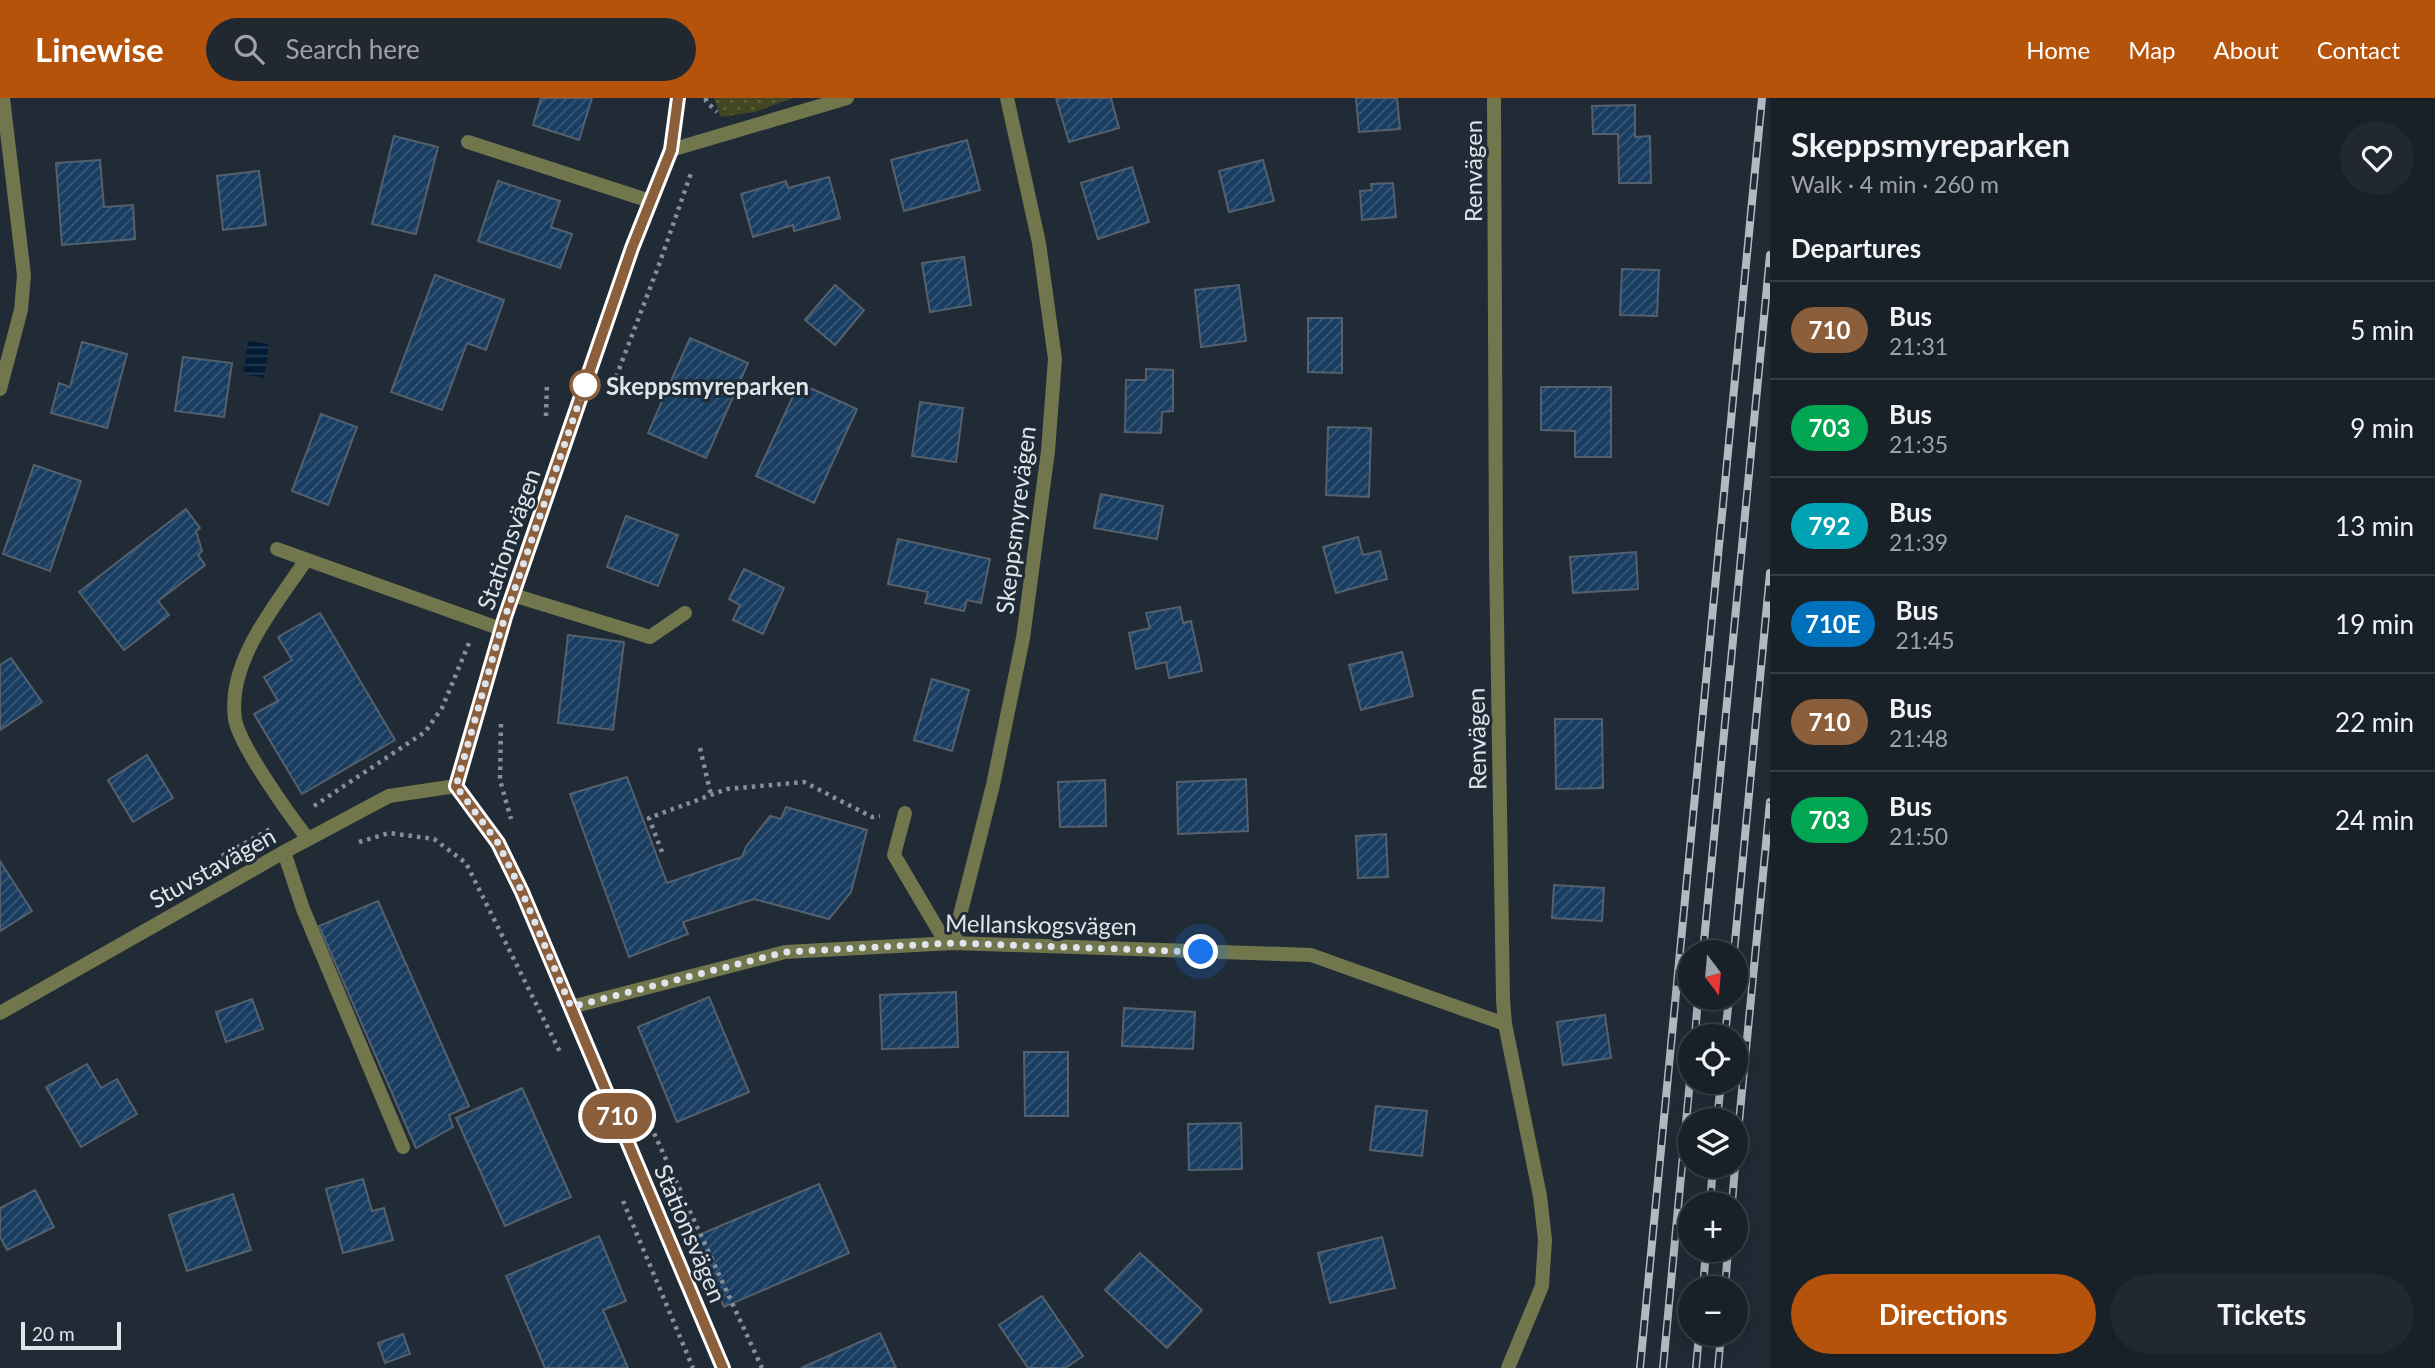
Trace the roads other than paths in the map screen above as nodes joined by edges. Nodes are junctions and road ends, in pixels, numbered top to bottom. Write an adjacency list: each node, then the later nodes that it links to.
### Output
1 (3, 98): 9 (street)
2 (678, 98): 7 (street, Stationsvägen)
3 (847, 98): 7 (street)
4 (1007, 98): 19 (street, Skeppsmyrevägen)
5 (1494, 98): 22 (street, Renvägen)
6 (468, 142): 8 (street)
7 (671, 150): 8 (street, Stationsvägen)
8 (650, 201): 12 (street, Stationsvägen)
9 (0, 388)
10 (277, 549): 11 (street)
11 (306, 560): 14 (street); 17 (street)
12 (513, 595): 13 (street); 14 (street, Stationsvägen)
13 (685, 614)
14 (501, 629): 15 (street, Stationsvägen)
15 (456, 786): 17 (street, Stuvstavägen); 20 (street, Stationsvägen)
16 (905, 813): 19 (street)
17 (308, 839): 18 (street, Stuvstavägen)
18 (284, 852): 21 (street, Stuvstavägen); 23 (street)
19 (950, 943): 20 (street, Mellanskogsvägen); 22 (street, Mellanskogsvägen)
20 (571, 1007): 24 (street, Stationsvägen)
21 (0, 1013)
22 (1505, 1024): 25 (street, Renvägen)
23 (403, 1147)
24 (723, 1368)
25 (1508, 1368)

